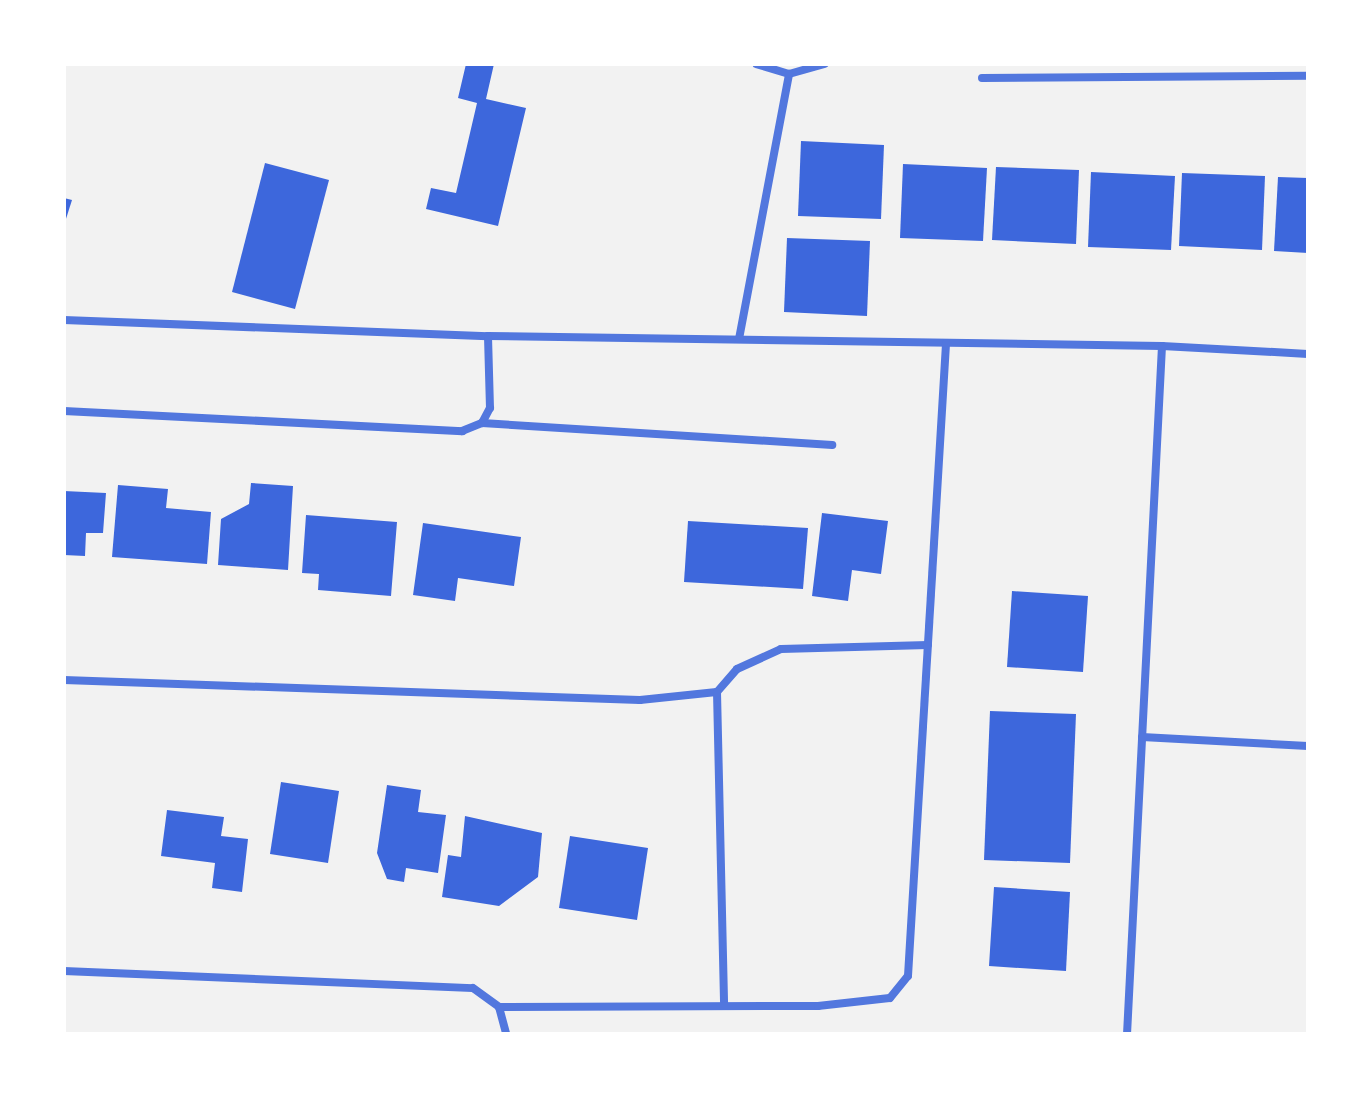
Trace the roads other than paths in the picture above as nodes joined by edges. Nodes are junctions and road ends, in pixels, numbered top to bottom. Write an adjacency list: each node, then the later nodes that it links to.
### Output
1 (756, 64): 3 (street)
2 (825, 64): 3 (street)
3 (789, 74): 8 (street)
4 (1308, 76): 5 (street)
5 (982, 78)
6 (64, 320): 7 (street)
7 (488, 336): 8 (street); 13 (street)
8 (739, 339): 9 (street)
9 (946, 343): 10 (street); 15 (street)
10 (1162, 346): 11 (street); 18 (street)
11 (1308, 354)
12 (64, 411): 13 (street)
13 (482, 423): 14 (street)
14 (832, 445)
15 (928, 645): 17 (street); 21 (street)
16 (64, 680): 17 (street)
17 (717, 692): 21 (street)
18 (1142, 737): 19 (street); 24 (street)
19 (1308, 746)
20 (64, 971): 22 (street)
21 (724, 1006): 22 (street)
22 (499, 1007): 23 (street)
23 (506, 1034)
24 (1127, 1034)

